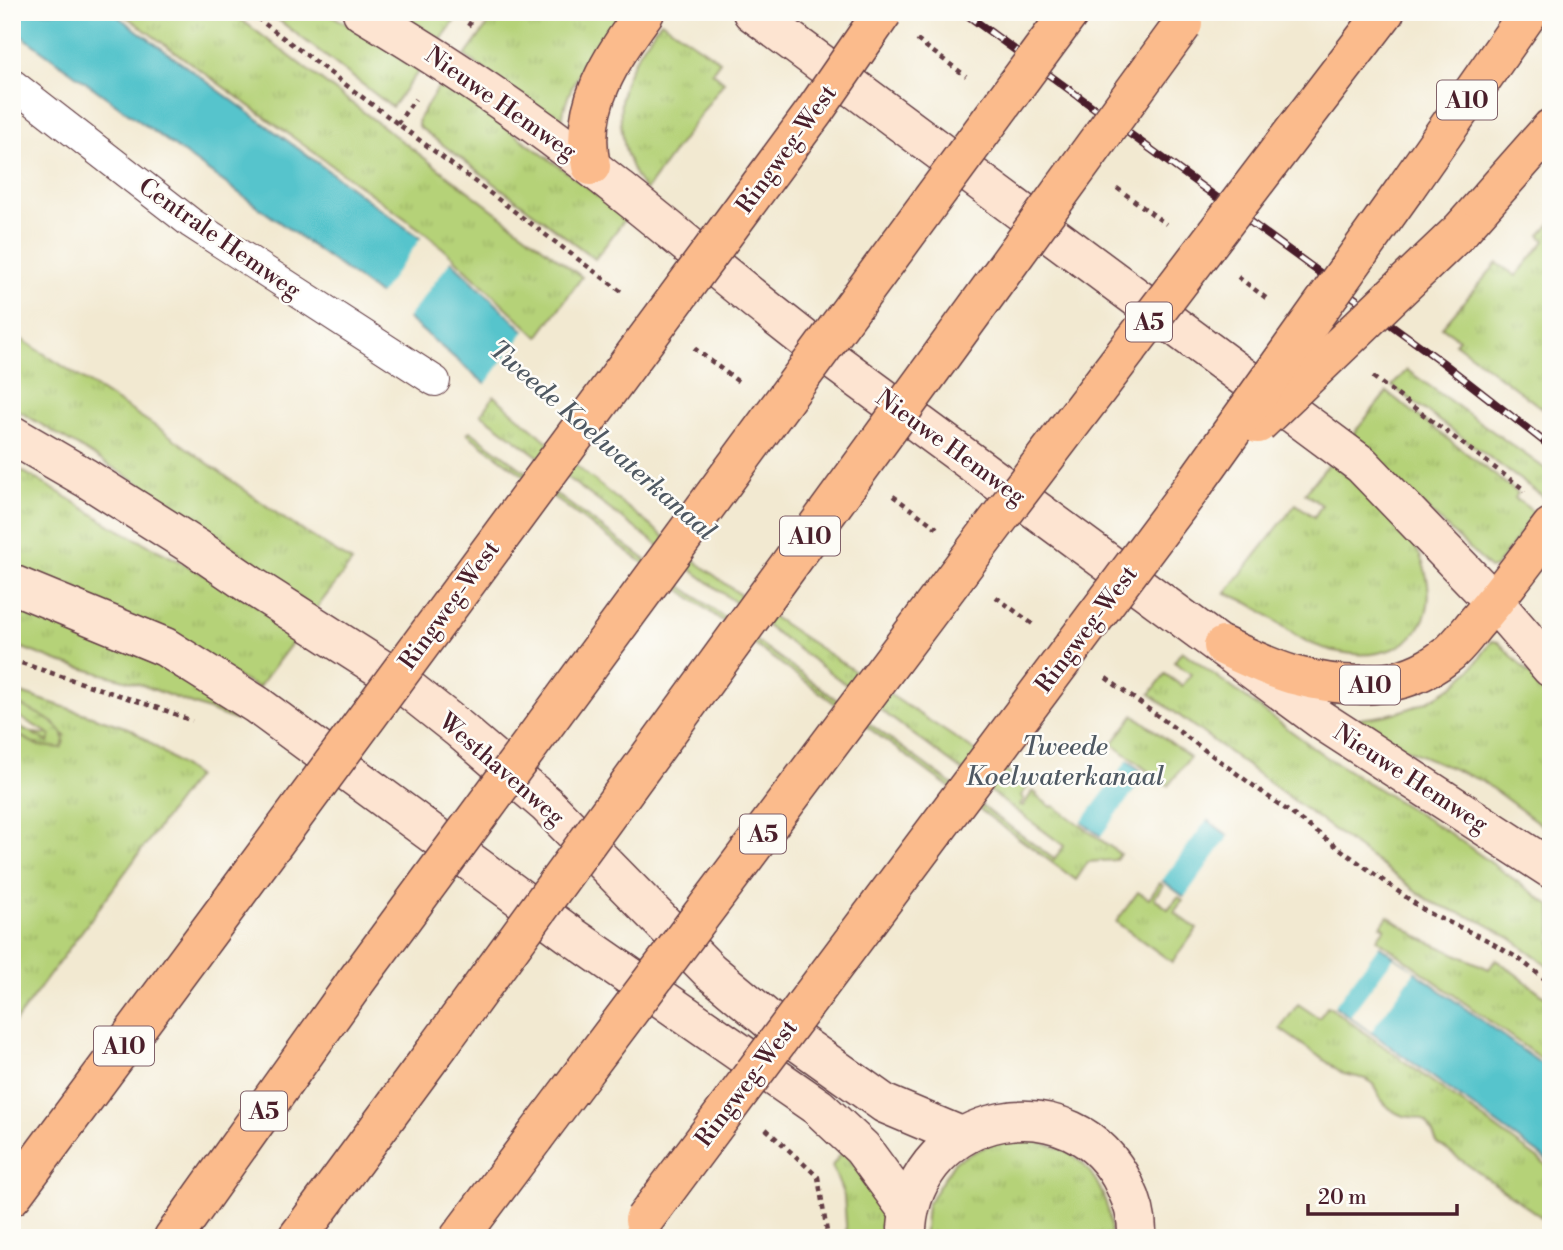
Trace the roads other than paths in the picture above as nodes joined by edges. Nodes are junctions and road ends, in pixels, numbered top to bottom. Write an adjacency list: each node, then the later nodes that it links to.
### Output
1 (362, 12): 13 (street, Nieuwe Hemweg)
2 (645, 12): 13 (highway)
3 (752, 12): 19 (street)
4 (861, 12): 11 (highway, A10, bridge)
5 (883, 12): 11 (highway, Ringweg-West / A10, bridge)
6 (1070, 12): 27 (highway, A5, bridge)
7 (1385, 12): 29 (highway, A5, bridge)
8 (1530, 12): 16 (highway, Ringweg-West / A10, bridge)
9 (1187, 18): 28 (highway, A10, bridge)
10 (12, 84): 14 (lane, Centrale Hemweg)
11 (814, 112): 24 (highway, Ringweg-West / A10, bridge)
12 (1551, 128): 16 (highway, A10, bridge)
13 (591, 166): 20 (street, Nieuwe Hemweg)
14 (435, 381)
15 (12, 435): 23 (street, Westhavenweg)
16 (1193, 486): 26 (highway, Ringweg-West / A10, bridge)
17 (1551, 527): 19 (highway, A10)
18 (12, 584): 25 (street)
19 (1495, 604): 20 (highway, A10); 21 (street)
20 (1223, 646): 22 (street, Nieuwe Hemweg)
21 (1551, 668)
22 (1551, 869)
23 (961, 1136): 25 (street); 30 (street)
24 (12, 1196)
25 (907, 1224)
26 (637, 1229)
27 (173, 1238)
28 (297, 1238)
29 (458, 1238)
30 (1137, 1238)

